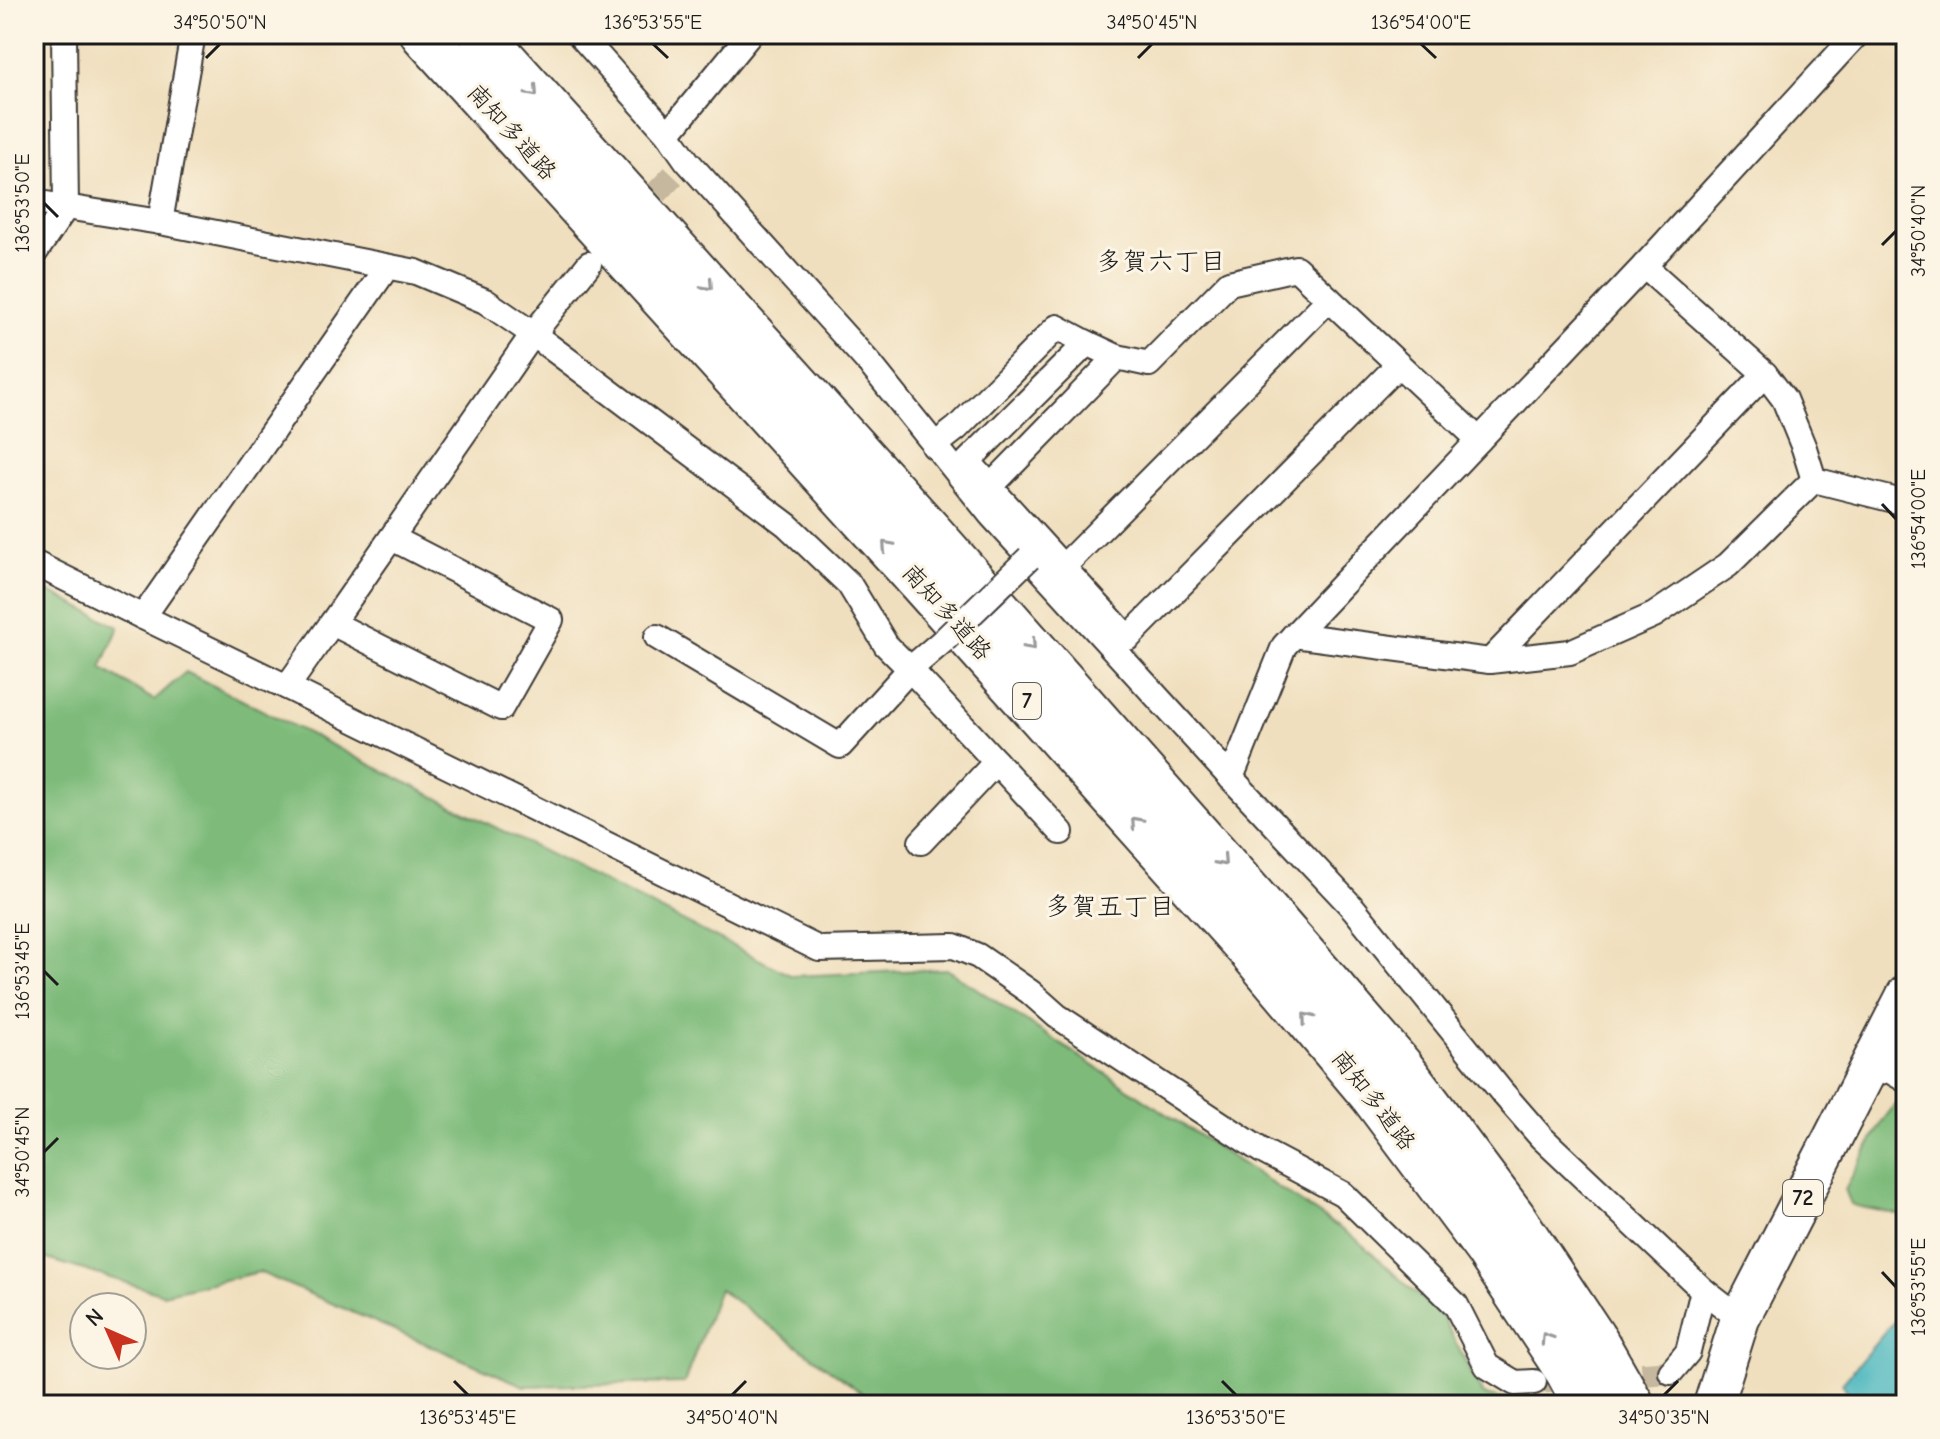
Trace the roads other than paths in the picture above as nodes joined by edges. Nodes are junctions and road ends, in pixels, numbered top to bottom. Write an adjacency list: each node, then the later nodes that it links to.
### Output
1 (64, 34): 10 (street)
2 (193, 34): 11 (street)
3 (423, 34): 50 (highway, 南知多道路 / 7, one-way to 3)
4 (481, 34): 51 (highway, 南知多道路 / 7, one-way to 51)
5 (579, 34): 8 (street)
6 (750, 34): 8 (street)
7 (1857, 34): 14 (street)
8 (668, 134): 23 (street)
9 (34, 202): 10 (street)
10 (66, 207): 11 (street); 12 (street)
11 (160, 222): 15 (street)
12 (34, 254)
13 (589, 264): 17 (street)
14 (1644, 266): 21 (street); 22 (street)
15 (387, 267): 17 (street); 31 (street)
16 (1329, 299): 19 (street); 20 (street); 30 (street)
17 (533, 334): 27 (street); 36 (street)
18 (1087, 343): 19 (street); 23 (street); 25 (street)
19 (1117, 357): 25 (street)
20 (1398, 365): 22 (street); 30 (street)
21 (1765, 374): 24 (street); 35 (street)
22 (1479, 440): 33 (street)
23 (934, 446): 28 (street)
24 (1814, 480): 26 (street); 35 (street)
25 (990, 487): 30 (street)
26 (1906, 503)
27 (392, 538): 32 (street); 32 (street)
28 (1029, 558): 36 (street, bridge); 39 (street)
29 (34, 563): 31 (street)
30 (1063, 567)
31 (143, 617): 37 (street)
32 (332, 623): 37 (street)
33 (1294, 635): 35 (street); 39 (street)
34 (657, 637): 36 (street)
35 (1490, 661)
36 (910, 669): 38 (street)
37 (287, 687): 49 (street)
38 (996, 762): 40 (street); 41 (street)
39 (1231, 778): 46 (street)
40 (1061, 832)
41 (921, 842)
42 (1906, 995): 44 (main road, 72)
43 (1906, 1042): 44 (street)
44 (1878, 1064): 45 (street); 47 (main road, 72)
45 (1906, 1080)
46 (1703, 1290): 47 (street); 48 (street)
47 (1740, 1319): 52 (main road, 72)
48 (1671, 1372)
49 (1534, 1382)
50 (1586, 1405)
51 (1632, 1405)
52 (1713, 1405)

